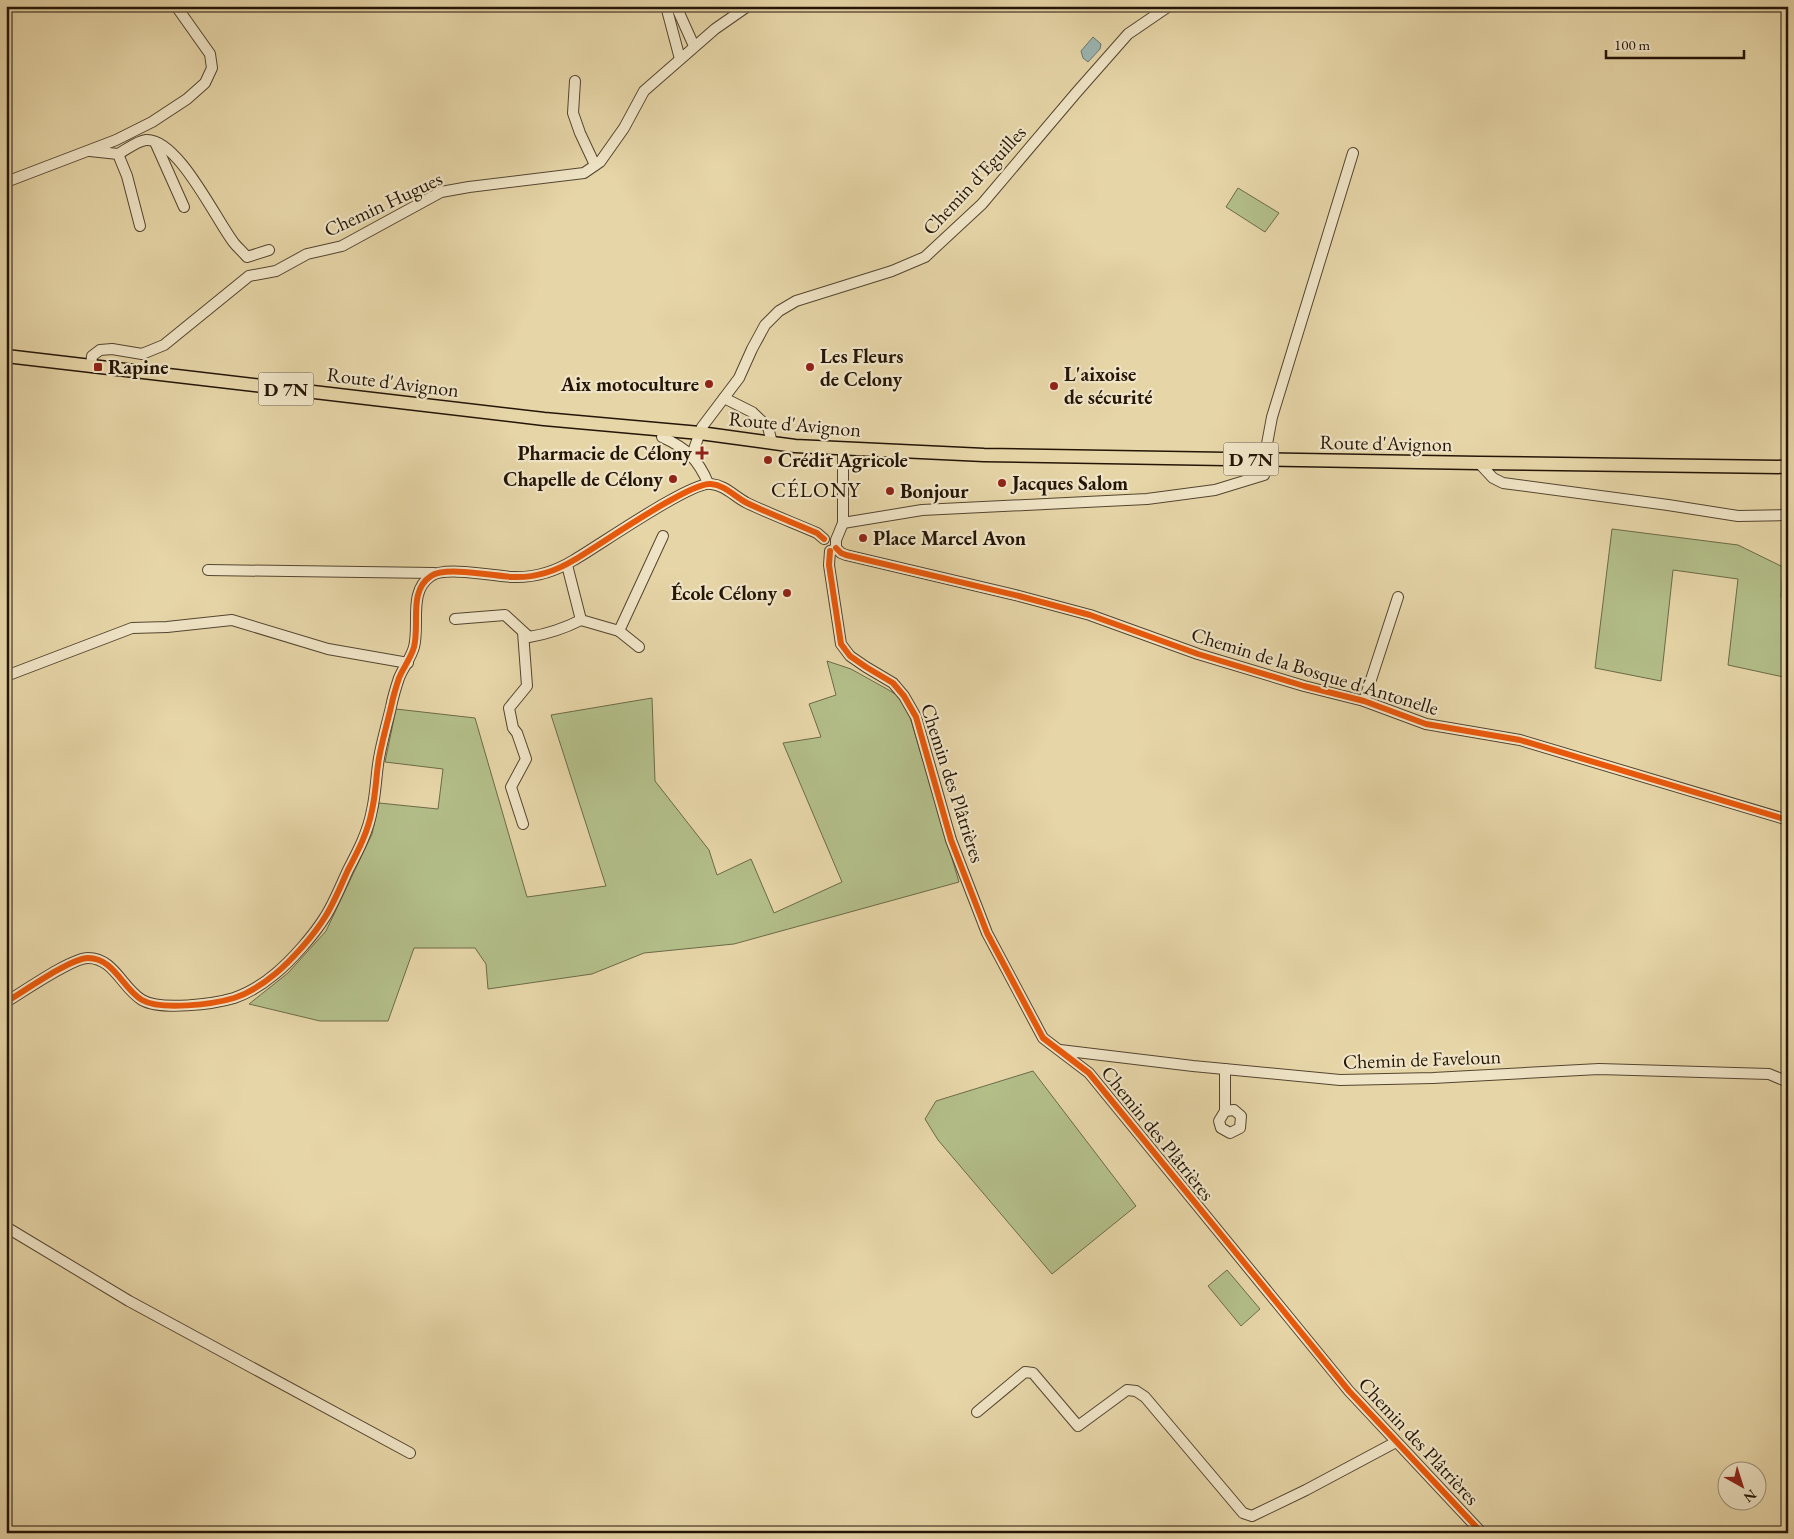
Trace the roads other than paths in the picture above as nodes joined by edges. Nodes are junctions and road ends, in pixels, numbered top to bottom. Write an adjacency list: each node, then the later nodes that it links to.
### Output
1 (176, 6): 10 (street)
2 (666, 6): 7 (street)
3 (676, 6): 6 (street)
4 (748, 6): 6 (street, Chemin Hugues)
5 (1169, 6): 20 (street, Chemin d'Eguilles)
6 (694, 46): 7 (street, Chemin Hugues)
7 (680, 59): 13 (street, Chemin Hugues)
8 (575, 81): 13 (street)
9 (155, 142): 12 (street); 15 (street); 17 (street)
10 (87, 150): 12 (street); 14 (street)
11 (1353, 153): 27 (street)
12 (118, 154): 16 (street)
13 (595, 165): 19 (street, Chemin Hugues)
14 (6, 182)
15 (184, 207)
16 (140, 226)
17 (269, 250)
18 (6, 357): 19 (main road, Route d'Avignon / D 7N)
19 (91, 366): 21 (main road, Route d'Avignon / D 7N)
20 (724, 398): 22 (street, Chemin d'Eguilles); 24 (street)
21 (544, 419): 22 (main road, Route d'Avignon / D 7N); 23 (main road, Route d'Avignon / D 7N)
22 (698, 437): 23 (main road, Route d'Avignon / D 7N); 24 (main road, Route d'Avignon / D 7N); 25 (main road, Route d'Avignon / D 7N); 26 (street)
23 (662, 438): 26 (street)
24 (772, 443): 25 (main road, Route d'Avignon / D 7N)
25 (843, 452): 27 (main road, Route d'Avignon / D 7N); 32 (street)
26 (695, 459): 30 (street)
27 (1264, 460): 28 (main road, Route d'Avignon / D 7N); 32 (street)
28 (1479, 464): 29 (main road, Route d'Avignon / D 7N); 31 (street)
29 (1788, 467)
30 (708, 483): 34 (street); 35 (street)
31 (1788, 515)
32 (843, 523): 34 (street)
33 (663, 536): 41 (street)
34 (834, 546): 46 (street, Chemin de la Bosque d'Antonelle); 50 (street, Chemin des Plâtrières)
35 (567, 565): 37 (street); 40 (street)
36 (208, 570): 37 (street)
37 (434, 573): 44 (street)
38 (1398, 597): 46 (street)
39 (455, 619): 42 (street)
40 (581, 620): 41 (street); 42 (street)
41 (619, 631): 43 (street)
42 (523, 632): 48 (street)
43 (639, 647)
44 (408, 663): 45 (street); 49 (street)
45 (6, 676)
46 (1364, 701): 47 (street, Chemin de la Bosque d'Antonelle)
47 (1788, 820)
48 (523, 824)
49 (6, 1002)
50 (1058, 1050): 51 (street, Chemin de Faveloun); 56 (street, Chemin des Plâtrières)
51 (1225, 1069): 52 (street, Chemin de Faveloun); 53 (street)
52 (1788, 1082)
53 (1225, 1111)
54 (6, 1227): 57 (street)
55 (977, 1412): 56 (street)
56 (1396, 1442): 58 (street, Chemin des Plâtrières)
57 (410, 1453)
58 (1482, 1533)

